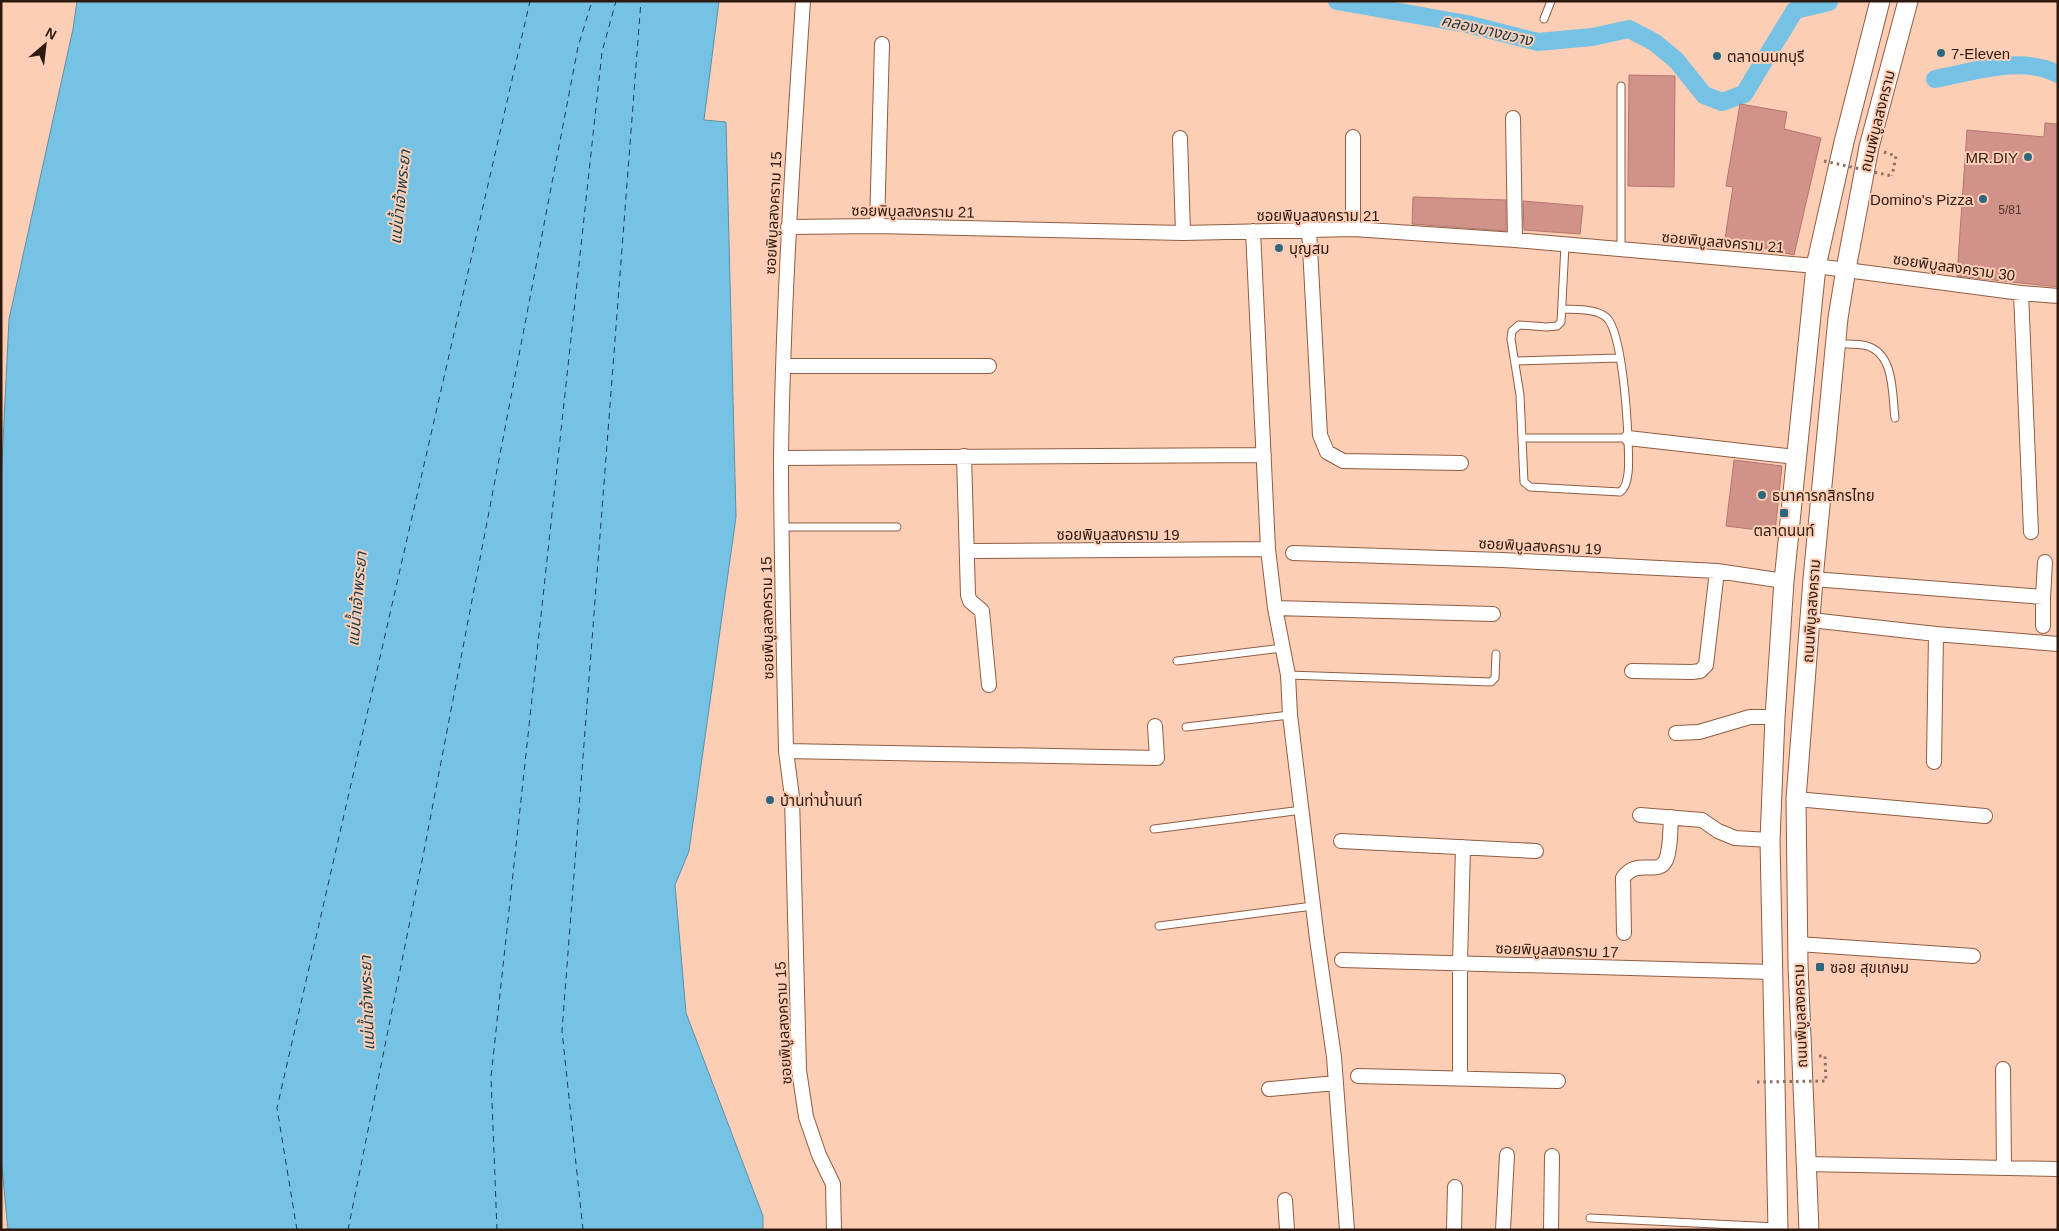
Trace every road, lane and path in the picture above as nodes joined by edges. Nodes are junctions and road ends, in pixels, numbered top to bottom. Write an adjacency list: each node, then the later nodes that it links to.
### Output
1 (803, 1): 14 (street, ซอยพิบูลสงคราม 15)
2 (1551, 1): 5 (lane)
3 (1880, 1): 22 (main road, ถนนพิบูลสงคราม)
4 (1908, 1): 23 (main road, ถนนพิบูลสงคราม)
5 (1544, 19)
6 (882, 44): 13 (street)
7 (1621, 86): 21 (lane)
8 (1513, 118): 19 (street)
9 (1353, 137): 16 (street)
10 (1180, 138): 18 (street)
11 (1896, 156): 12 (path, bridge)
12 (1824, 161)
13 (877, 226): 14 (street, ซอยพิบูลสงคราม 21); 18 (street, ซอยพิบูลสงคราม 21)
14 (788, 227): 30 (street, ซอยพิบูลสงคราม 15)
15 (1309, 229): 16 (street, ซอยพิบูลสงคราม 21); 17 (street, ซอยพิบูลสงคราม 21); 39 (street)
16 (1353, 229): 19 (street, ซอยพิบูลสงคราม 21)
17 (1253, 230): 18 (street, ซอยพิบูลสงคราม 21); 35 (street)
18 (1183, 233)
19 (1514, 240): 20 (street, ซอยพิบูลสงคราม 21)
20 (1565, 246): 21 (street, ซอยพิบูลสงคราม 21); 26 (lane)
21 (1620, 249): 22 (street, ซอยพิบูลสงคราม 21)
22 (1816, 266): 23 (street, ซอยพิบูลสงคราม 21); 37 (main road, ถนนพิบูลสงคราม)
23 (1846, 269): 24 (street, ซอยพิบูลสงคราม 30); 27 (main road, ถนนพิบูลสงคราม)
24 (2022, 293): 25 (street, ซอยพิบูลสงคราม 30); 42 (street)
25 (2058, 296)
26 (1562, 310): 28 (lane); 29 (lane)
27 (1836, 344): 32 (lane); 48 (main road, ถนนพิบูลสงคราม)
28 (1619, 358): 29 (lane); 34 (lane)
29 (1515, 361): 33 (lane)
30 (783, 366): 31 (street); 38 (street, ซอยพิบูลสงคราม 15)
31 (989, 366)
32 (1895, 418)
33 (1522, 438): 34 (lane); 34 (lane)
34 (1628, 438): 37 (street)
35 (1264, 455): 36 (street); 43 (street)
36 (964, 456): 38 (street); 44 (street)
37 (1796, 457): 49 (main road, ถนนพิบูลสงคราม)
38 (781, 458): 40 (street, ซอยพิบูลสงคราม 15)
39 (1461, 463)
40 (783, 527): 41 (lane); 68 (street, ซอยพิบูลสงคราม 15)
41 (897, 527)
42 (2031, 532)
43 (1268, 549): 44 (street, ซอยพิบูลสงคราม 19); 51 (street)
44 (967, 551): 62 (street)
45 (1293, 553): 47 (street, ซอยพิบูลสงคราม 19)
46 (2045, 562): 50 (street)
47 (1717, 571): 49 (street, ซอยพิบูลสงคราม 19); 60 (street)
48 (1813, 579): 50 (street); 53 (main road, ถนนพิบูลสงคราม)
49 (1784, 581): 64 (main road, ถนนพิบูลสงคราม)
50 (2043, 597): 54 (street)
51 (1275, 608): 52 (street); 57 (street)
52 (1493, 614)
53 (1811, 620): 55 (street); 70 (main road, ถนนพิบูลสงคราม)
54 (2043, 626)
55 (1936, 634): 56 (street); 69 (street)
56 (2058, 644)
57 (1282, 648): 59 (lane); 61 (street)
58 (1496, 654): 61 (lane)
59 (1177, 661)
60 (1632, 671)
61 (1288, 675): 63 (street)
62 (988, 685)
63 (1290, 715): 66 (lane); 71 (street)
64 (1775, 717): 67 (street); 76 (main road, ถนนพิบูลสงคราม)
65 (1155, 726): 68 (street)
66 (1186, 727)
67 (1676, 733)
68 (786, 751): 105 (street, ซอยพิบูลสงคราม 15)
69 (1934, 762)
70 (1796, 799): 73 (street); 83 (main road, ถนนพิบูลสงคราม)
71 (1302, 810): 75 (lane); 80 (street)
72 (1640, 815): 74 (street)
73 (1985, 816)
74 (1671, 817): 76 (street); 82 (street)
75 (1154, 829)
76 (1770, 840): 87 (main road, ถนนพิบูลสงคราม)
77 (1341, 841): 78 (street)
78 (1463, 847): 79 (street); 86 (street)
79 (1536, 851)
80 (1314, 906): 81 (lane); 94 (street)
81 (1159, 926)
82 (1624, 933)
83 (1798, 944): 84 (street); 98 (main road, ถนนพิบูลสงคราม)
84 (1974, 956)
85 (1342, 960): 86 (street, ซอยพิบูลสงคราม 17)
86 (1460, 964): 87 (street, ซอยพิบูลสงคราม 17); 91 (street)
87 (1772, 972): 104 (main road, ถนนพิบูลสงคราม)
88 (1825, 1056): 93 (path, bridge)
89 (2003, 1070): 99 (street)
90 (1358, 1076): 91 (street)
91 (1460, 1079): 92 (street)
92 (1558, 1080)
93 (1756, 1082)
94 (1336, 1083): 95 (street); 107 (street)
95 (1269, 1088)
96 (1507, 1154): 109 (street)
97 (1552, 1156): 110 (street)
98 (1806, 1164): 99 (street); 111 (main road, ถนนพิบูลสงคราม)
99 (2004, 1168): 100 (street)
100 (2058, 1168)
101 (1455, 1187): 108 (street)
102 (1285, 1200): 106 (street)
103 (1590, 1218): 104 (lane)
104 (1778, 1228)
105 (834, 1230)
106 (1287, 1230)
107 (1347, 1230)
108 (1454, 1230)
109 (1503, 1230)
110 (1550, 1230)
111 (1809, 1230)

